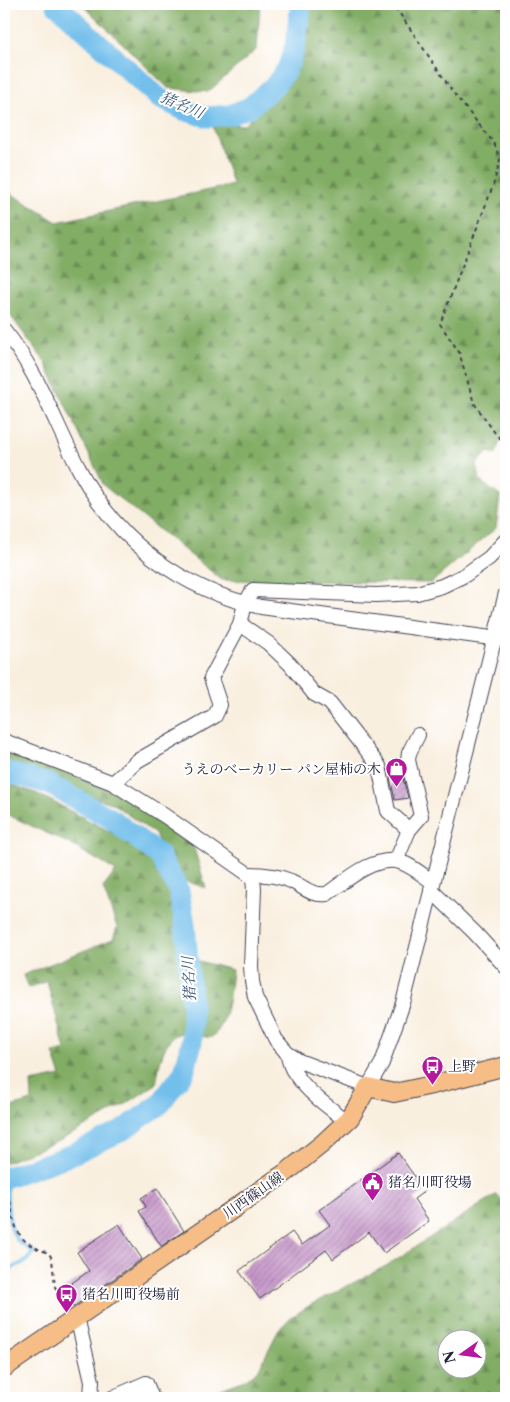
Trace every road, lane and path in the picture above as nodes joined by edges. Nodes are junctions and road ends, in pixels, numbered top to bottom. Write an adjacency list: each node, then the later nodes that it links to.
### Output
1 (388, 4): 3 (path)
2 (4, 330): 6 (street)
3 (506, 445)
4 (506, 540): 6 (street)
5 (506, 593): 8 (street)
6 (245, 604): 7 (street); 8 (street)
7 (240, 624): 11 (street); 12 (street)
8 (500, 639): 15 (street)
9 (418, 735): 12 (street)
10 (4, 741): 11 (street)
11 (113, 783): 14 (street)
12 (409, 830): 13 (street)
13 (396, 861): 14 (street); 15 (street)
14 (248, 874): 17 (street)
15 (432, 886): 16 (street); 19 (street)
16 (506, 967)
17 (287, 1054): 19 (street); 20 (street)
18 (506, 1066): 19 (main road)
19 (368, 1086): 20 (main road, 川西篠山線)
20 (347, 1121): 22 (main road, 川西篠山線)
21 (10, 1201): 22 (path)
22 (76, 1317): 23 (main road, 川西篠山線); 25 (street)
23 (5, 1375): 24 (path)
24 (5, 1398)
25 (91, 1398)
26 (112, 1398): 27 (street)
27 (152, 1398)

